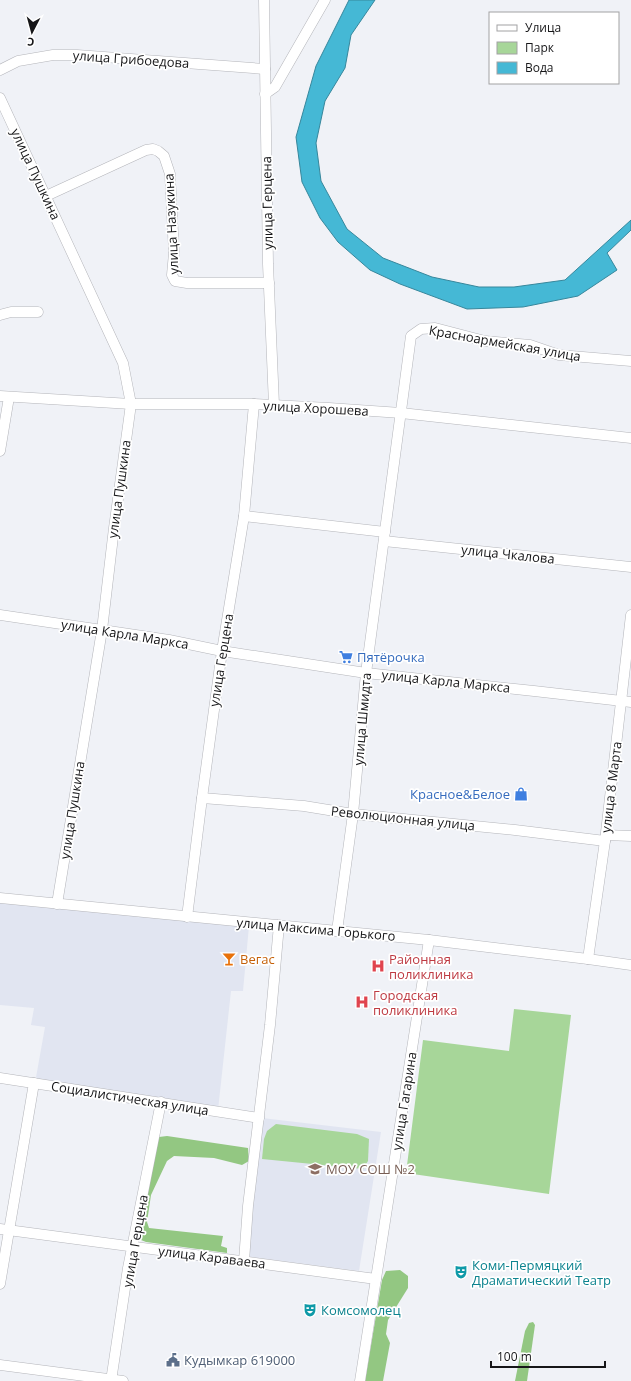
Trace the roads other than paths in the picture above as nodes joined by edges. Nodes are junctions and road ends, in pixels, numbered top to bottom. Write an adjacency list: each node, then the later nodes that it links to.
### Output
1 (264, 0): 3 (street, улица Герцена)
2 (325, 0): 5 (street)
3 (265, 69): 4 (street, улица Грибоедова); 5 (street, улица Герцена)
4 (0, 70)
5 (265, 94): 8 (street, улица Герцена)
6 (0, 98): 7 (street, улица Пушкина)
7 (46, 196): 8 (street, улица Назукина); 13 (street, улица Пушкина)
8 (269, 283): 15 (street, улица Герцена)
9 (38, 312): 10 (street)
10 (0, 314)
11 (631, 361): 16 (street, Красноармейская улица)
12 (4, 397): 13 (street, улица Хорошева); 18 (street)
13 (131, 404): 14 (street, улица Хорошева); 24 (street, улица Пушкина)
14 (254, 404): 15 (street, улица Хорошева); 19 (street, улица Герцена)
15 (274, 405): 16 (street, улица Хорошева)
16 (401, 413): 17 (street, улица Хорошева); 20 (street, улица Шмидта)
17 (631, 438)
18 (0, 451)
19 (244, 516): 20 (street, улица Чкалова); 25 (street, улица Герцена)
20 (385, 536): 21 (street, улица Чкалова); 26 (street, улица Шмидта)
21 (631, 567)
22 (0, 615): 24 (street, улица Карла Маркса)
23 (631, 615): 27 (street, улица 8 Марта)
24 (102, 630): 25 (street, улица Карла Маркса); 33 (street, улица Пушкина)
25 (222, 651): 26 (street, улица Карла Маркса); 28 (street, улица Герцена)
26 (366, 673): 27 (street, улица Карла Маркса); 29 (street, улица Шмидта)
27 (626, 702): 31 (street, улица 8 Марта)
28 (202, 798): 29 (street, Революционная улица); 34 (street, улица Герцена)
29 (354, 814): 31 (street, Революционная улица); 36 (street, улица Шмидта)
30 (631, 836): 31 (street, Революционная улица)
31 (605, 838): 38 (street, улица 8 Марта)
32 (0, 898): 33 (street, улица Максима Горького)
33 (57, 904): 34 (street, улица Максима Горького)
34 (187, 917): 35 (street, улица Максима Горького)
35 (279, 926): 36 (street, улица Максима Горького); 43 (street)
36 (337, 931): 37 (street, улица Максима Горького)
37 (429, 940): 38 (street, улица Максима Горького); 47 (street, улица Гагарина)
38 (588, 959): 39 (street, улица Максима Горького)
39 (631, 966)
40 (0, 1078): 41 (street, Социалистическая улица)
41 (34, 1083): 42 (street, Социалистическая улица); 44 (street)
42 (161, 1102): 43 (street, Социалистическая улица); 45 (street, улица Герцена)
43 (259, 1118): 46 (street)
44 (5, 1230): 45 (street, улица Караваева); 48 (street)
45 (133, 1247): 46 (street, улица Караваева); 50 (street, улица Герцена)
46 (244, 1261): 47 (street, улица Караваева)
47 (376, 1280): 52 (street, улица Гагарина)
48 (0, 1284)
49 (0, 1365): 50 (street)
50 (111, 1380): 51 (street)
51 (123, 1381)
52 (360, 1381)

